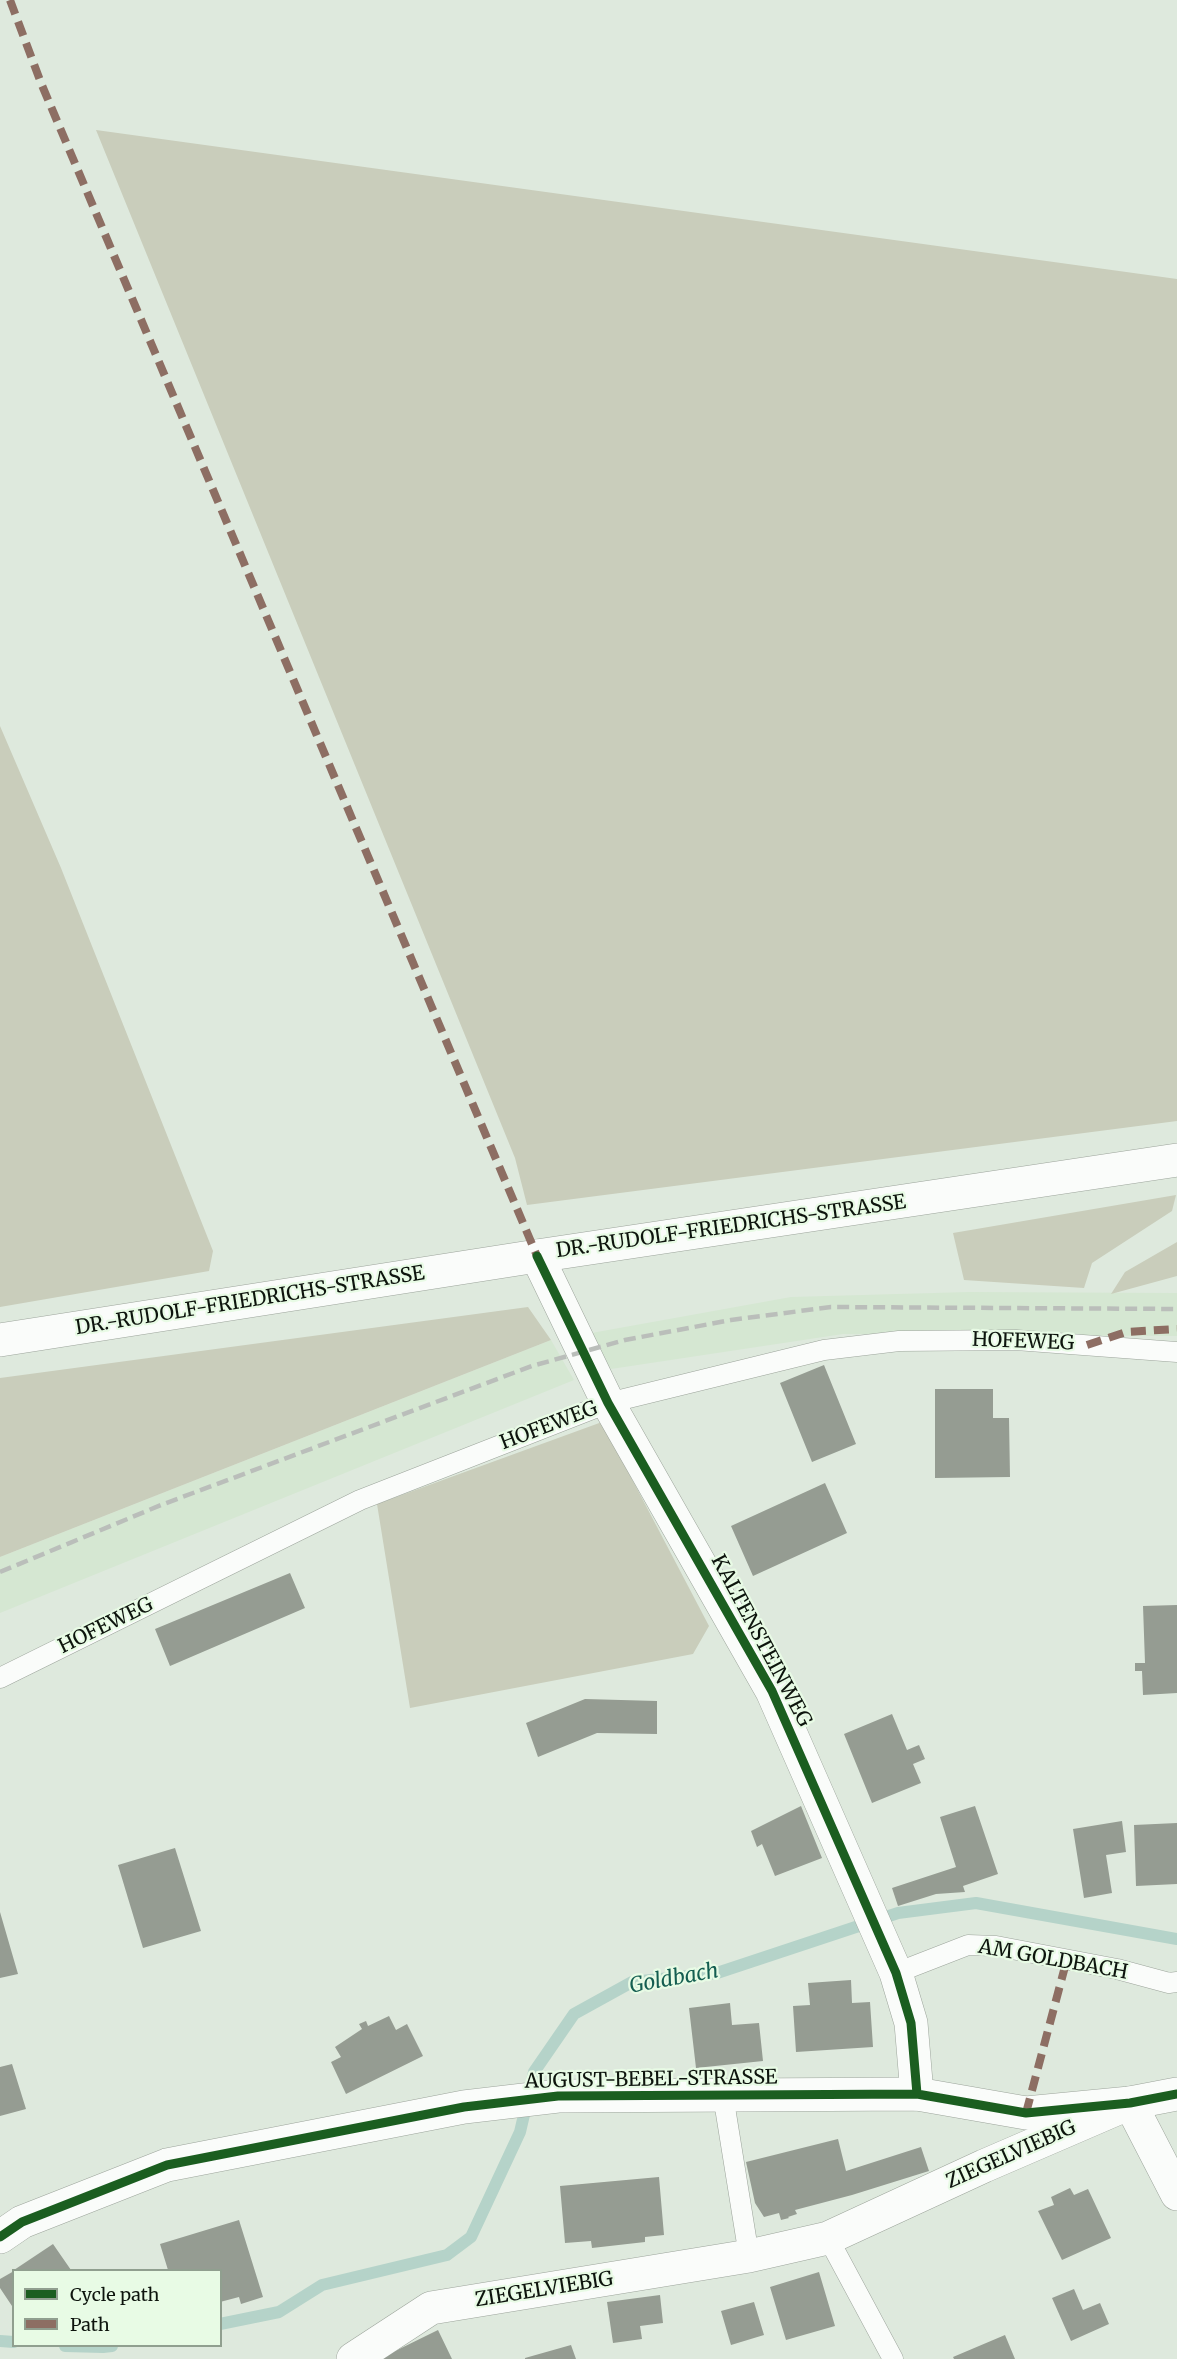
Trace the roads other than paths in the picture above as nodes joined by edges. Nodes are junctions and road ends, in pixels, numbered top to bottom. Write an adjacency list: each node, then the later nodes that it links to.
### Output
1 (1177, 1160): 2 (street, DR.-RUDOLF-FRIEDRICHS-STRASSE)
2 (537, 1256): 3 (street, DR.-RUDOLF-FRIEDRICHS-STRASSE); 5 (street, KALTENSTEINWEG)
3 (0, 1340)
4 (1177, 1352): 5 (lane, HOFEWEG)
5 (608, 1403): 6 (lane, HOFEWEG); 7 (street, KALTENSTEINWEG)
6 (0, 1678)
7 (896, 1973): 8 (lane, AM GOLDBACH); 9 (street, KALTENSTEINWEG)
8 (1177, 1982)
9 (917, 2094): 11 (street, AUGUST-BEBEL-STRASSE); 12 (street, AUGUST-BEBEL-STRASSE)
10 (1177, 2094): 12 (street, AUGUST-BEBEL-STRASSE)
11 (723, 2095): 14 (street, AUGUST-BEBEL-STRASSE); 16 (lane)
12 (1130, 2103): 13 (street); 15 (street, ZIEGELVIEBIG)
13 (1177, 2194)
14 (0, 2237)
15 (828, 2238): 16 (street, ZIEGELVIEBIG); 18 (lane)
16 (749, 2256): 17 (street, ZIEGELVIEBIG)
17 (353, 2359)
18 (893, 2359)

